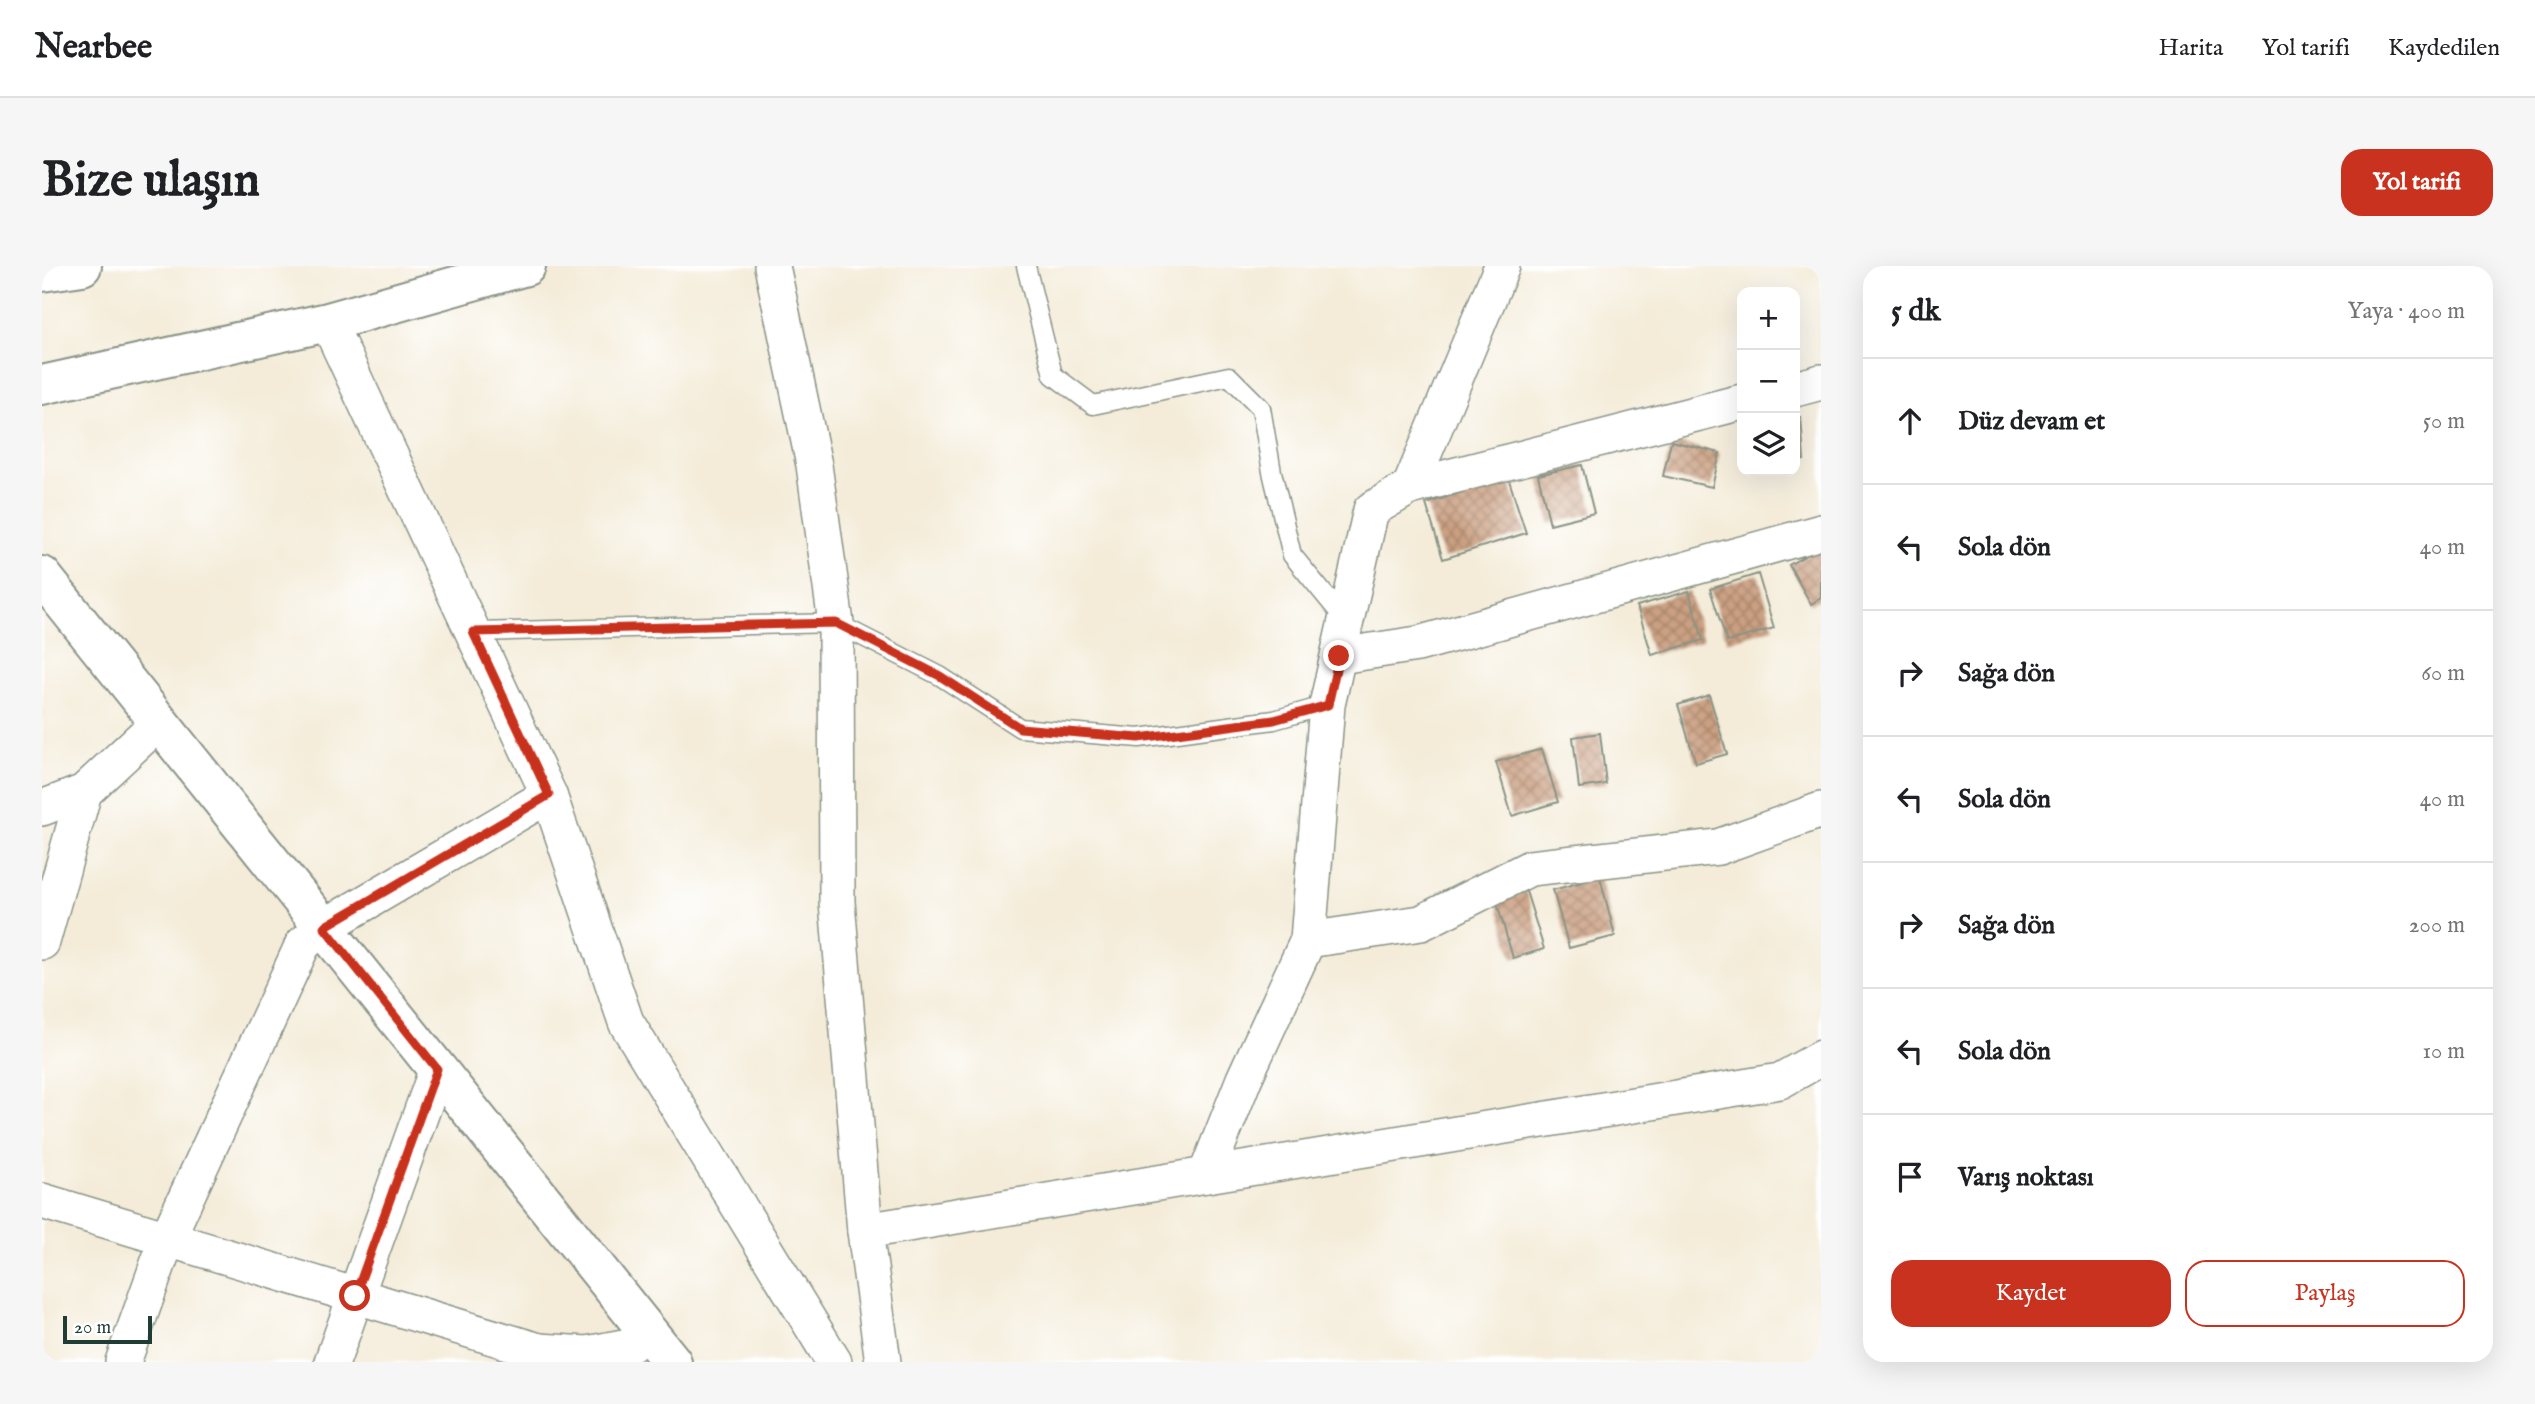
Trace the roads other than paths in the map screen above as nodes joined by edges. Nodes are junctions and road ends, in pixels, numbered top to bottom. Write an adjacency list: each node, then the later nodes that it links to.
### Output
1 (82, 266): 6 (street)
2 (526, 266): 7 (street)
3 (772, 266): 16 (street)
4 (1026, 266): 15 (lane)
5 (1502, 266): 12 (street)
6 (42, 272)
7 (328, 322): 9 (street); 17 (street)
8 (1821, 382): 10 (street)
9 (42, 385)
10 (1800, 388)
11 (1737, 403): 12 (street)
12 (1410, 487): 15 (street)
13 (1821, 532): 18 (street)
14 (42, 576): 20 (street)
15 (1347, 622): 18 (street)
16 (836, 623): 17 (lane); 19 (lane); 32 (street)
17 (473, 632): 22 (street)
18 (1339, 656): 19 (street)
19 (1328, 705): 26 (street)
20 (159, 722): 21 (street); 25 (street)
21 (84, 792): 23 (street); 27 (street)
22 (549, 795): 25 (street); 40 (street)
23 (42, 808)
24 (1821, 810): 26 (street)
25 (324, 927): 29 (street); 33 (street)
26 (1308, 940): 30 (street)
27 (42, 942)
28 (1821, 1058): 30 (street)
29 (437, 1069): 34 (street); 35 (street)
30 (1206, 1175): 32 (street)
31 (42, 1201): 33 (street)
32 (865, 1231): 41 (street)
33 (167, 1239): 34 (street); 37 (street)
34 (355, 1296): 36 (street); 38 (street)
35 (647, 1331): 36 (street); 39 (street)
36 (537, 1357)
37 (123, 1362)
38 (332, 1362)
39 (672, 1362)
40 (834, 1362)
41 (883, 1362)

